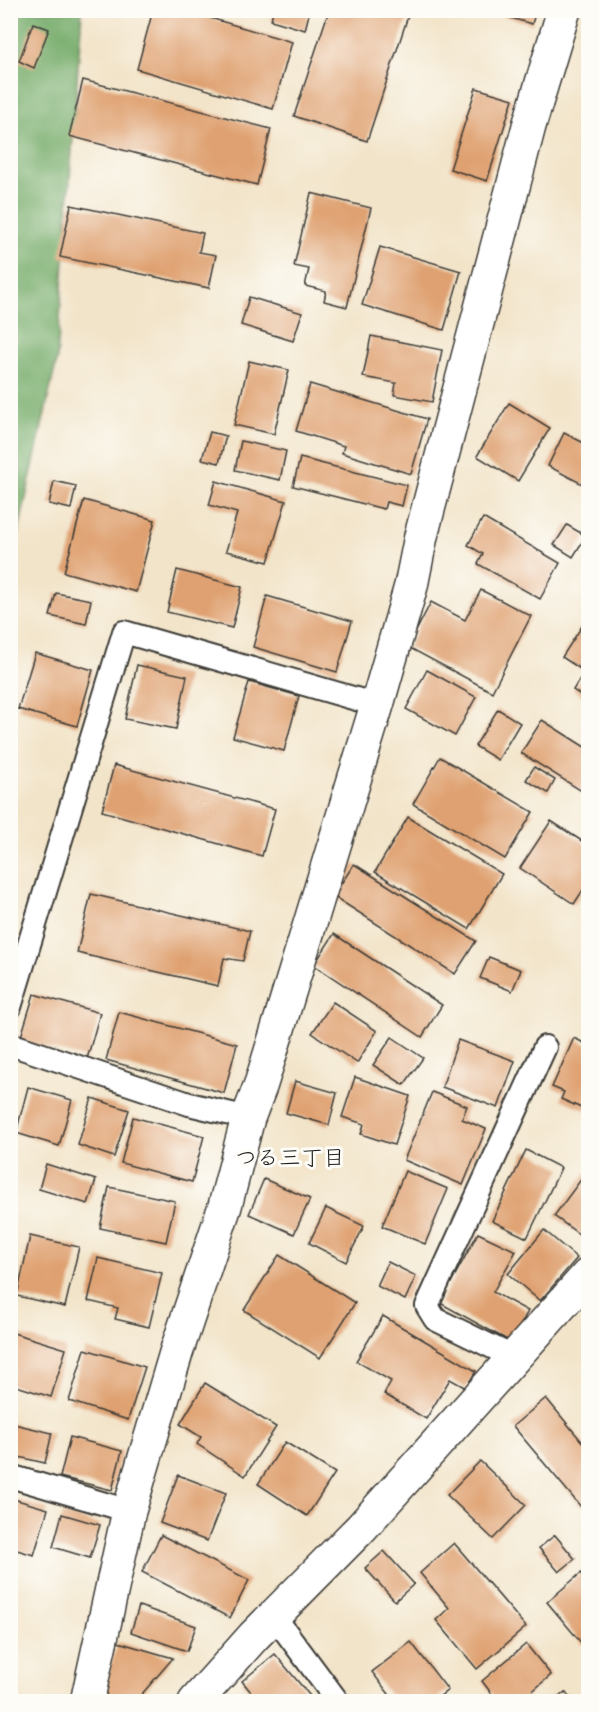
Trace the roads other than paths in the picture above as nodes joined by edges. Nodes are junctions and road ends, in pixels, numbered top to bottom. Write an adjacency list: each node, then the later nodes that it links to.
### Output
1 (564, 10): 2 (street)
2 (377, 705): 3 (lane); 6 (street)
3 (10, 1007)
4 (10, 1044): 6 (lane)
5 (545, 1047): 8 (lane)
6 (248, 1118): 10 (street)
7 (588, 1275): 8 (street)
8 (515, 1358): 11 (street)
9 (10, 1476): 10 (lane)
10 (129, 1511): 12 (street)
11 (274, 1616): 13 (street); 14 (lane)
12 (87, 1701)
13 (195, 1701)
14 (338, 1701)

